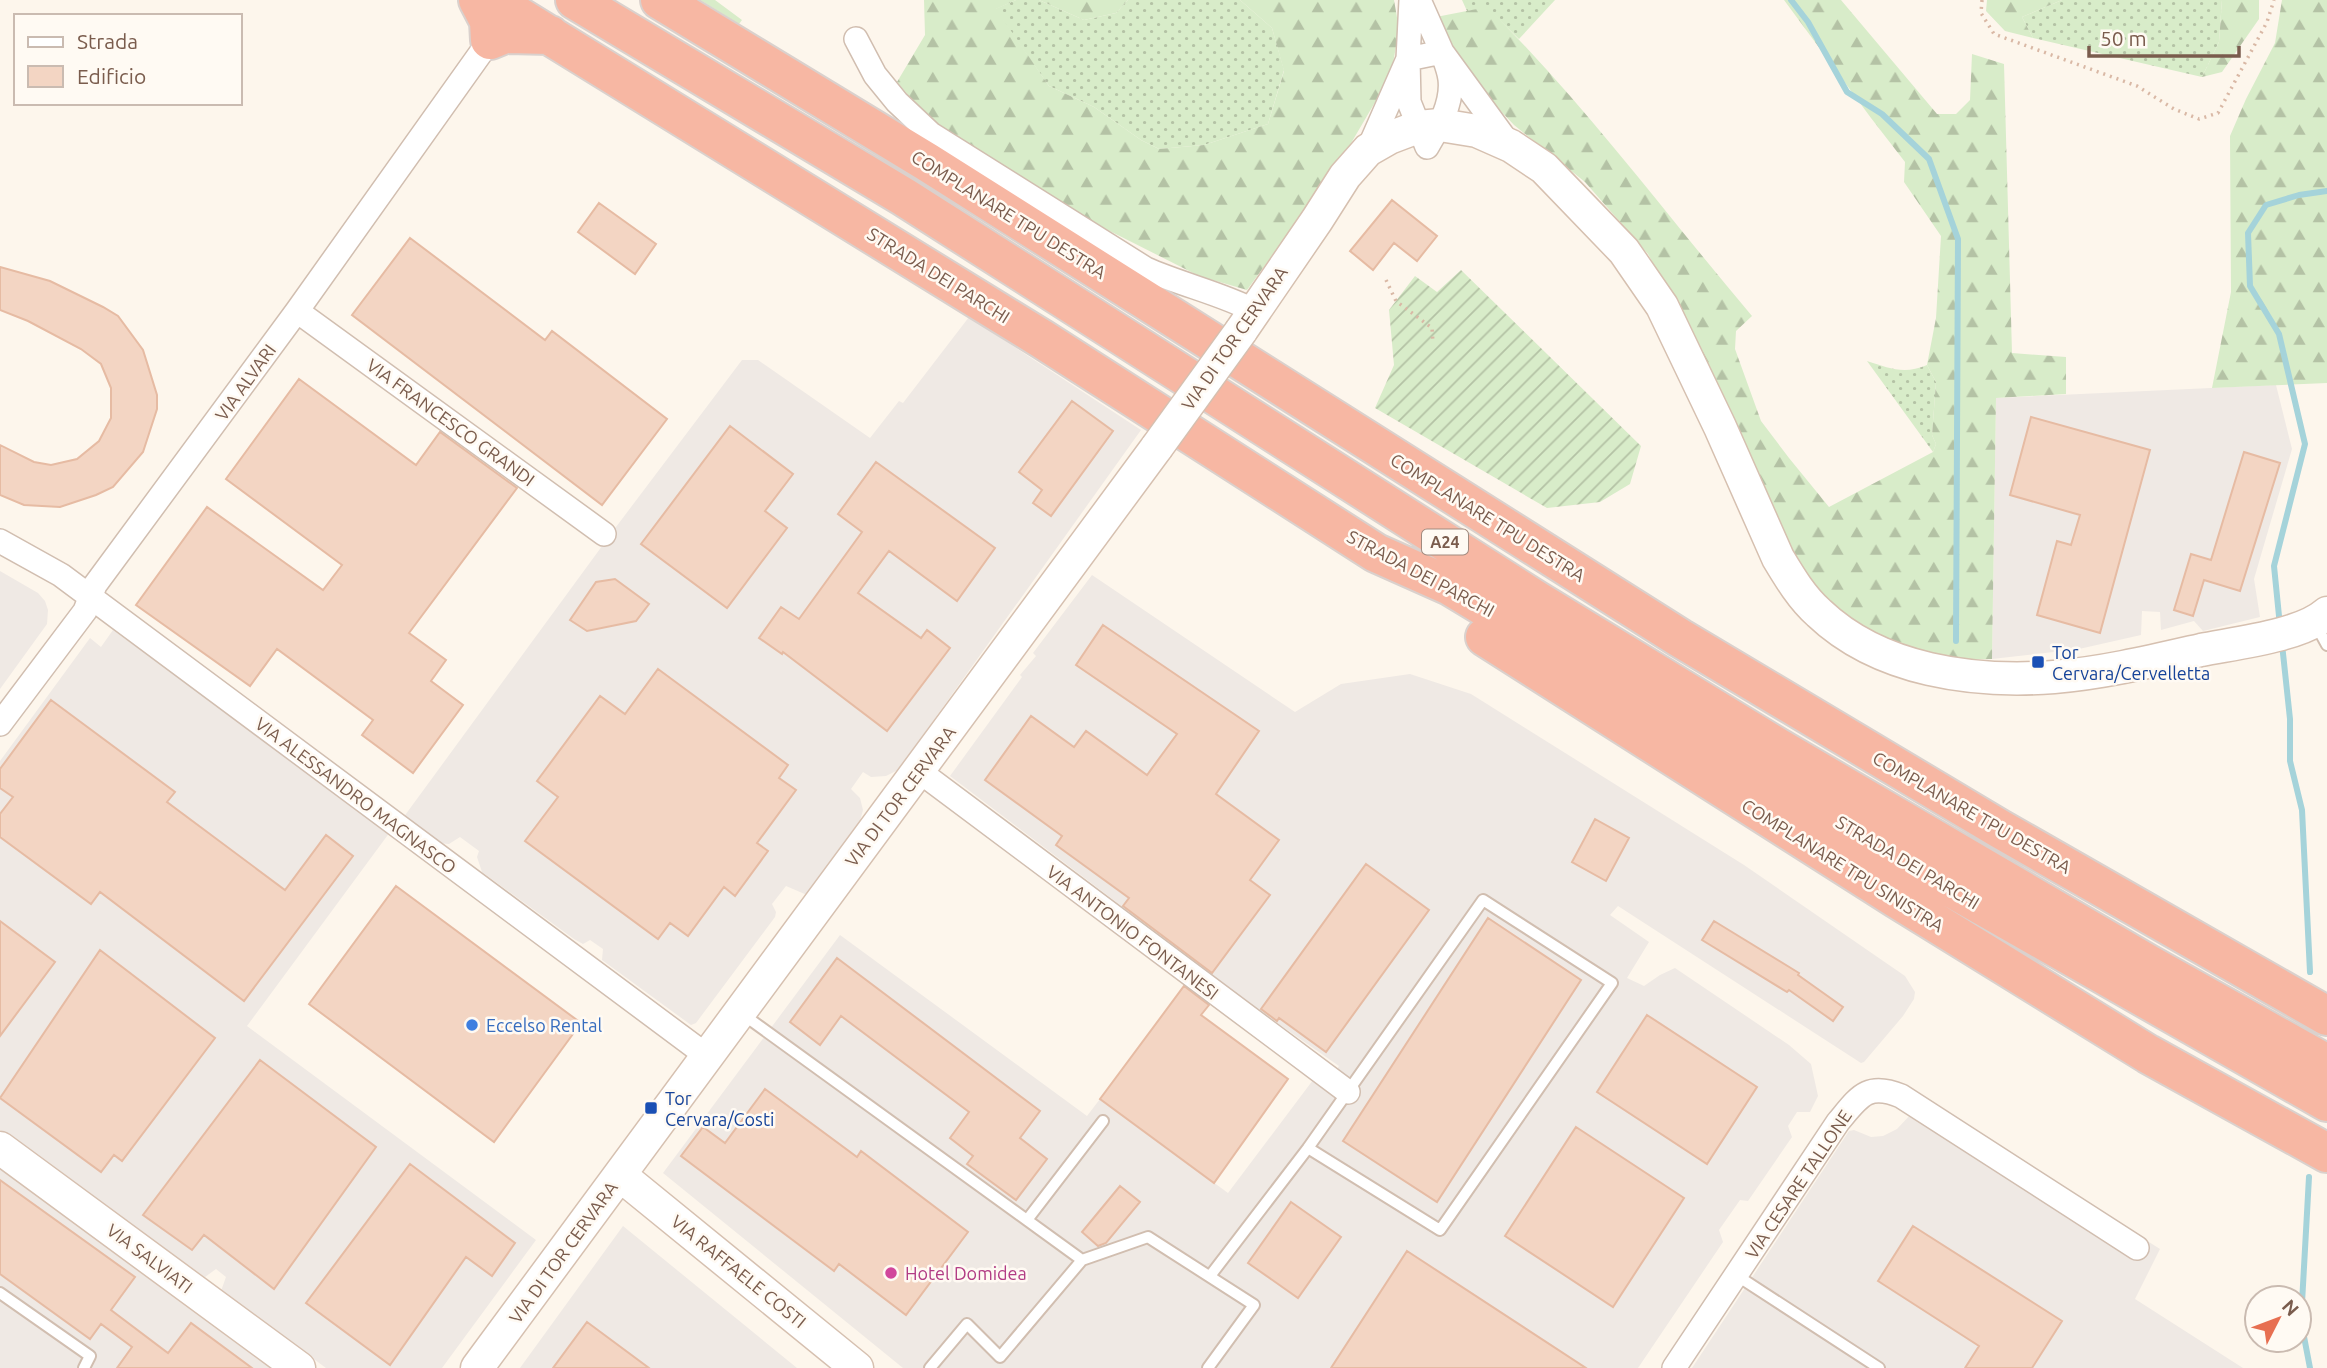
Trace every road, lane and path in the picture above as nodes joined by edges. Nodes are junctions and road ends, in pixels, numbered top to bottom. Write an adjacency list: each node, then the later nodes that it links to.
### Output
1 (478, 0): 11 (highway)
2 (492, 0): 9 (highway, STRADA DEI PARCHI / A24)
3 (575, 0): 36 (highway, STRADA DEI PARCHI / A24)
4 (660, 0): 30 (highway, COMPLANARE TPU DESTRA)
5 (1410, 0): 13 (street)
6 (1419, 0): 12 (street)
7 (1982, 0): 8 (path)
8 (2274, 0)
9 (550, 35): 11 (highway); 25 (highway, STRADA DEI PARCHI / A24)
10 (856, 39): 21 (street)
11 (489, 40): 20 (street, VIA ALVARI)
12 (1442, 52): 13 (street); 14 (street); 15 (street)
13 (1408, 59): 14 (street); 16 (street)
14 (1428, 133): 15 (street, VIA DI TOR CERVARA); 16 (street, VIA DI TOR CERVARA); 17 (street, VIA DI TOR CERVARA); 18 (street, VIA DI TOR CERVARA)
15 (1511, 146): 17 (street, VIA DI TOR CERVARA)
16 (1368, 150): 18 (street, VIA DI TOR CERVARA)
17 (1569, 195): 27 (street, VIA DI TOR CERVARA)
18 (1317, 220): 21 (street, VIA DI TOR CERVARA)
19 (1386, 280): 22 (path)
20 (297, 311): 23 (street, VIA FRANCESCO GRANDI); 26 (street, VIA ALVARI)
21 (1248, 321): 29 (street, VIA DI TOR CERVARA, bridge)
22 (1433, 344)
23 (604, 534)
24 (0, 541): 26 (street, VIA ALESSANDRO MAGNASCO)
25 (1376, 552): 34 (highway, COMPLANARE TPU SINISTRA); 38 (highway, STRADA DEI PARCHI / A24)
26 (91, 598): 28 (street, VIA ALVARI); 35 (street, VIA ALESSANDRO MAGNASCO)
27 (2319, 627)
28 (0, 724)
29 (919, 771): 32 (street, VIA DI TOR CERVARA); 37 (street, VIA ANTONIO FONTANESI)
30 (2162, 923): 31 (highway); 33 (highway, COMPLANARE TPU DESTRA)
31 (2327, 998)
32 (738, 1012): 35 (street, VIA DI TOR CERVARA); 45 (lane)
33 (2327, 1016)
34 (2148, 1054): 42 (highway, COMPLANARE TPU SINISTRA); 44 (highway)
35 (707, 1056): 43 (street, VIA DI TOR CERVARA)
36 (2327, 1064)
37 (1348, 1092): 41 (lane); 41 (lane)
38 (2327, 1102)
39 (1103, 1121): 45 (lane)
40 (0, 1148): 52 (street, VIA SALVIATI)
41 (1308, 1148): 49 (lane)
42 (2327, 1153)
43 (620, 1175): 53 (street, VIA DI TOR CERVARA); 54 (street, VIA RAFFAELE COSTI)
44 (2327, 1175)
45 (1027, 1220): 47 (lane)
46 (2137, 1248): 48 (street, VIA CESARE TALLONE)
47 (1082, 1260): 49 (lane); 55 (lane)
48 (1737, 1275): 57 (street, VIA CESARE TALLONE); 58 (lane)
49 (1210, 1276): 56 (lane)
50 (0, 1293): 51 (lane)
51 (84, 1368)
52 (299, 1368)
53 (477, 1368)
54 (857, 1368)
55 (930, 1368)
56 (1208, 1368)
57 (1674, 1368)
58 (1879, 1368)

